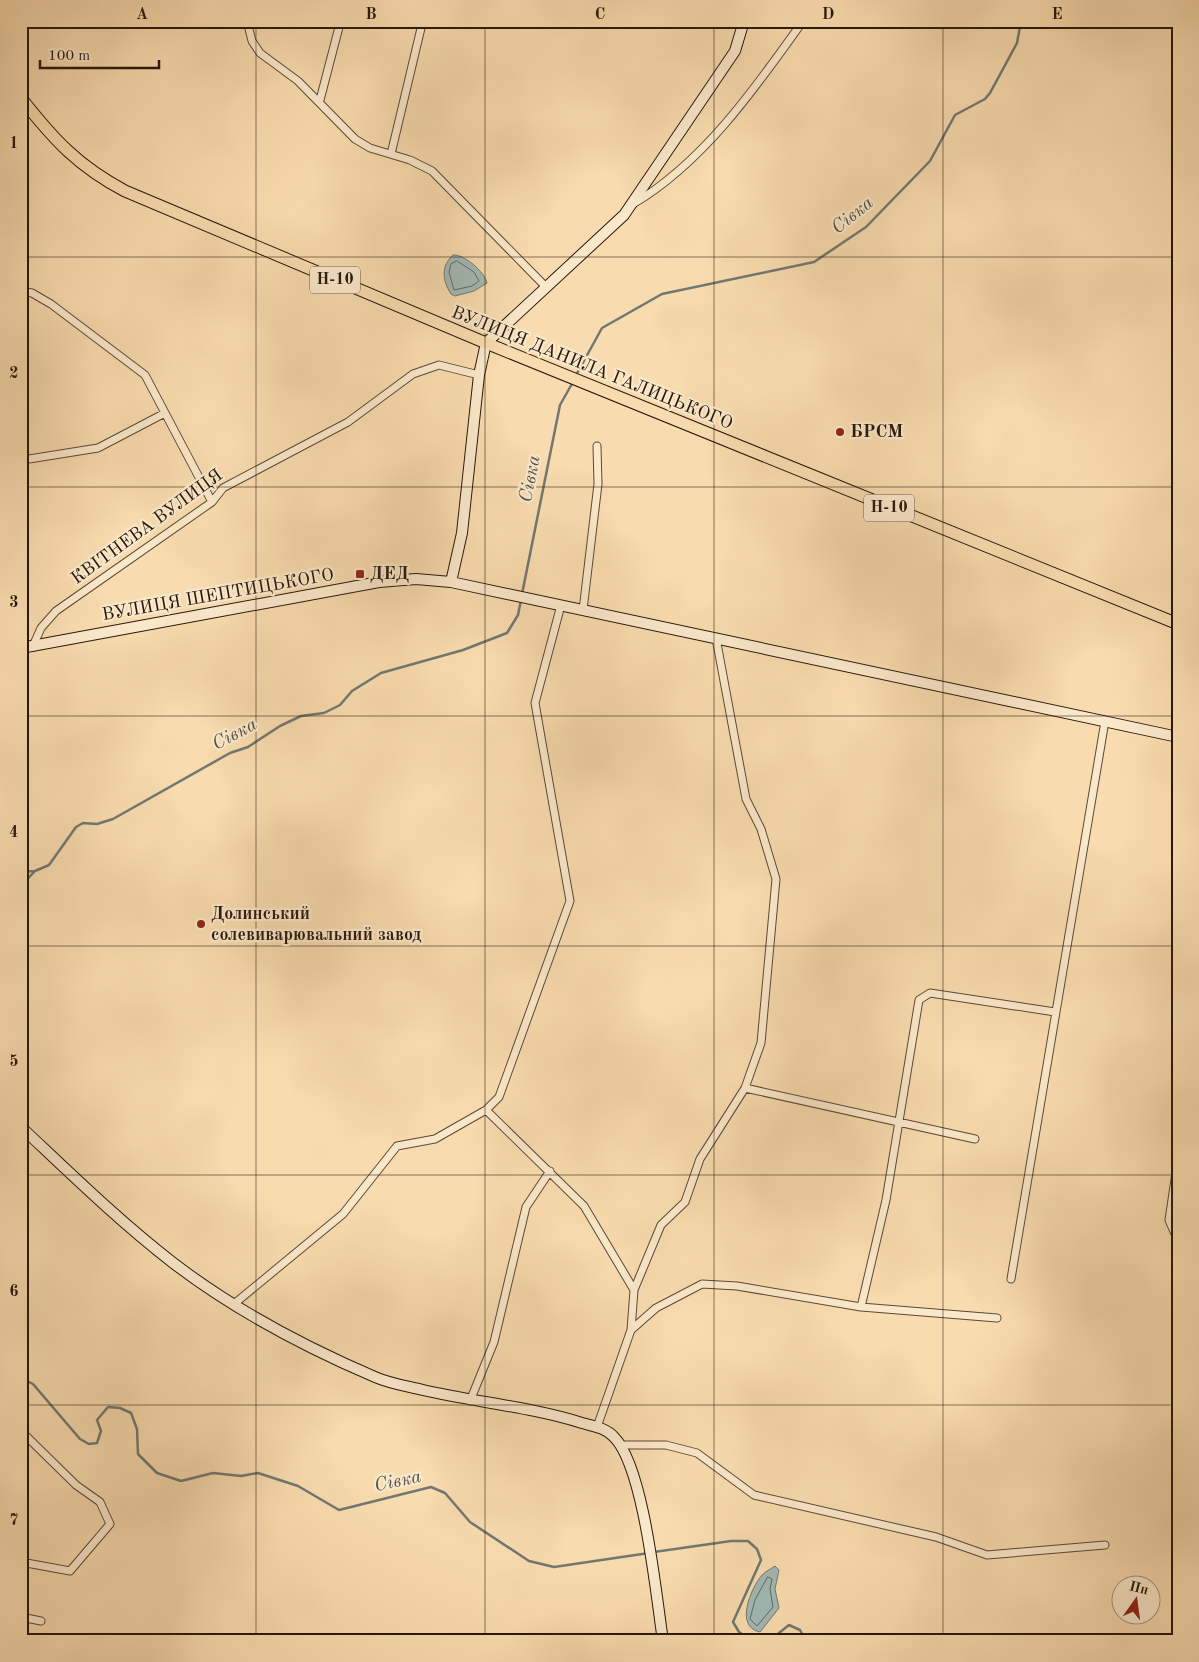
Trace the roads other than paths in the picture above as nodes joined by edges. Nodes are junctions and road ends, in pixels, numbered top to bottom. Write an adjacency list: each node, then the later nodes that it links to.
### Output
1 (247, 21): 7 (street)
2 (744, 21): 9 (street)
3 (803, 21): 9 (street)
4 (422, 24): 8 (street)
5 (339, 28): 7 (street)
6 (21, 98): 12 (main road, ВУЛИЦЯ ДАНИЛА ГАЛИЦЬКОГО / Н-10)
7 (320, 100): 8 (street)
8 (391, 154): 10 (street)
9 (630, 205): 10 (street)
10 (546, 288): 12 (street)
11 (21, 291): 14 (street)
12 (486, 343): 13 (street); 21 (main road, ВУЛИЦЯ ДАНИЛА ГАЛИЦЬКОГО / Н-10)
13 (479, 375): 17 (street, КВІТНЕВА ВУЛИЦЯ); 18 (street)
14 (165, 413): 16 (street); 17 (street)
15 (597, 446): 20 (street)
16 (29, 459)
17 (212, 502): 23 (street, КВІТНЕВА ВУЛИЦЯ)
18 (451, 582): 19 (street, ВУЛИЦЯ ШЕПТИЦЬКОГО); 23 (street, ВУЛИЦЯ ШЕПТИЦЬКОГО)
19 (561, 605): 20 (street, ВУЛИЦЯ ШЕПТИЦЬКОГО); 29 (street)
20 (583, 610): 22 (street, ВУЛИЦЯ ШЕПТИЦЬКОГО)
21 (1178, 624)
22 (716, 638): 25 (street, ВУЛИЦЯ ШЕПТИЦЬКОГО); 28 (street)
23 (33, 646): 24 (street, ВУЛИЦЯ ШЕПТИЦЬКОГО)
24 (21, 648)
25 (1104, 721): 26 (street, ВУЛИЦЯ ШЕПТИЦЬКОГО); 27 (street)
26 (1178, 737)
27 (1055, 1012): 30 (street); 36 (street)
28 (744, 1088): 30 (street); 37 (street)
29 (486, 1110): 34 (street); 38 (street)
30 (900, 1122): 32 (street); 39 (street)
31 (21, 1127): 38 (street)
32 (975, 1138)
33 (1178, 1159): 35 (street)
34 (550, 1171): 37 (street); 42 (street)
35 (1178, 1241)
36 (1011, 1279)
37 (634, 1290): 41 (street)
38 (234, 1304): 42 (street)
39 (861, 1307): 40 (street); 41 (street)
40 (997, 1318)
41 (631, 1330): 43 (street)
42 (470, 1401): 43 (street)
43 (597, 1428): 45 (street)
44 (21, 1432): 47 (street)
45 (621, 1445): 46 (street); 50 (street)
46 (1104, 1544)
47 (21, 1562)
48 (21, 1617): 49 (street)
49 (41, 1621)
50 (663, 1641)

